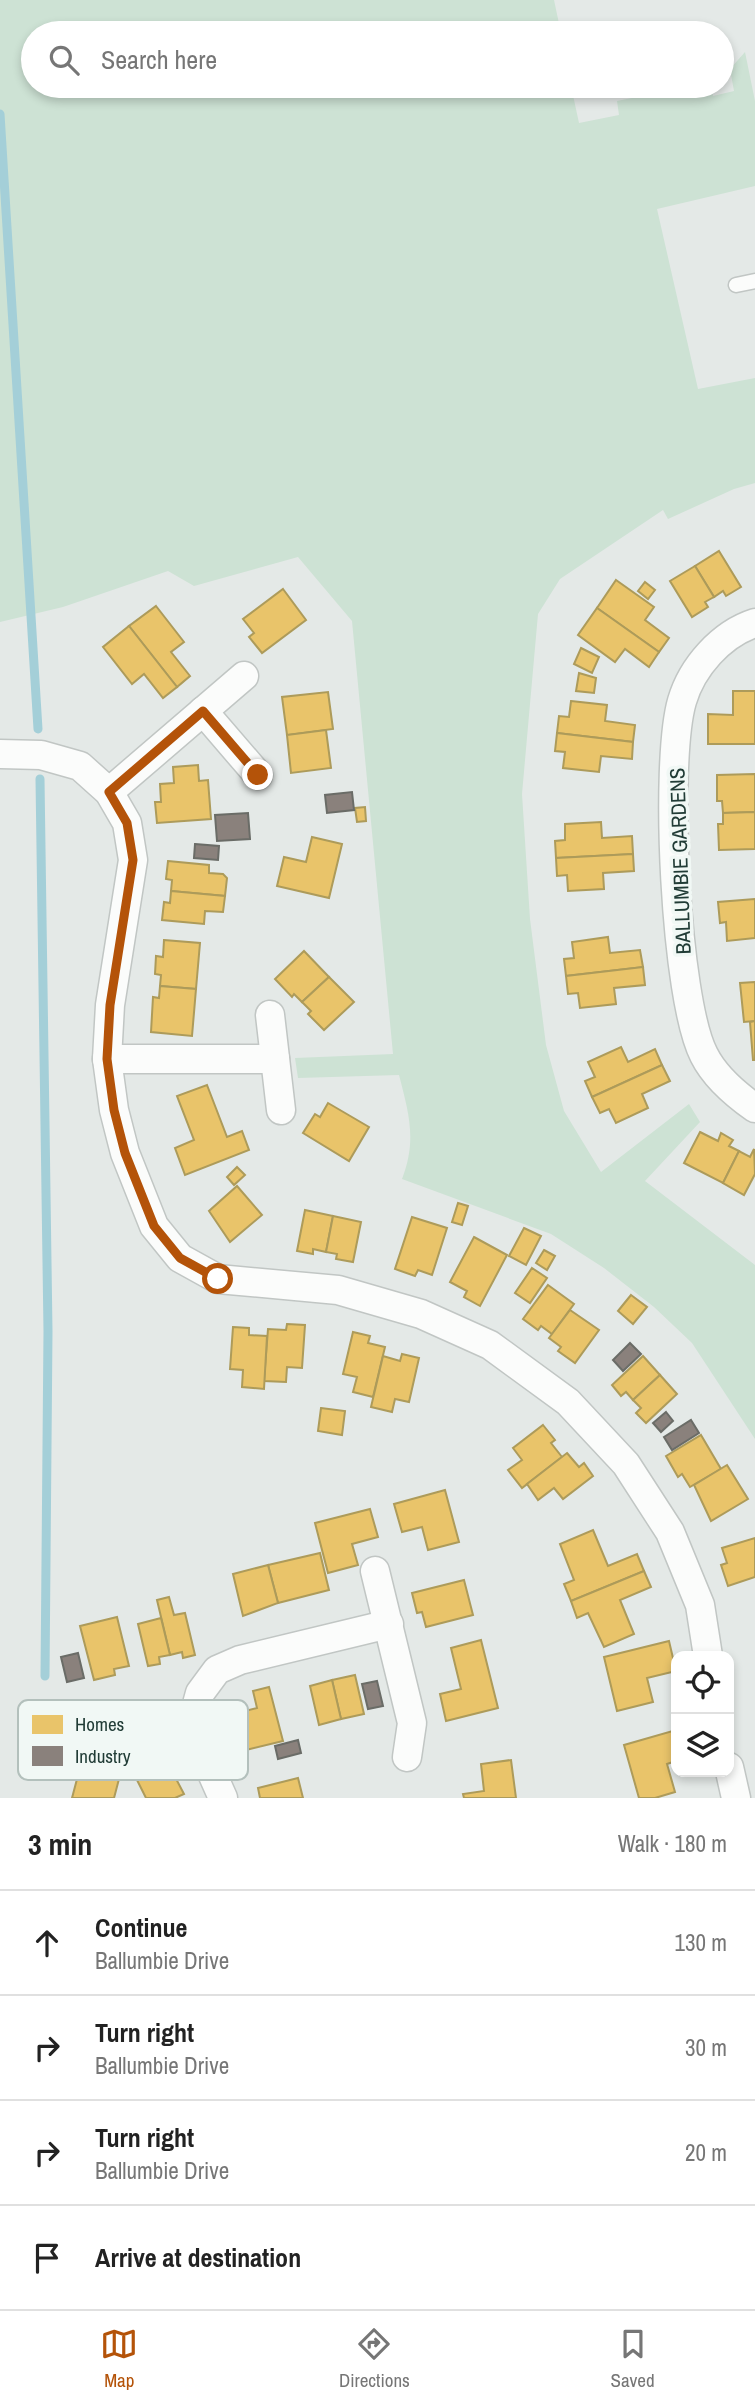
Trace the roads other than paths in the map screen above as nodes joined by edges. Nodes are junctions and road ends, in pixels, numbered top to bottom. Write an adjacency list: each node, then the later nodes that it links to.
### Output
1 (755, 281): 2 (lane)
2 (736, 285)
3 (755, 623): 12 (street, BALLUMBIE GARDENS)
4 (244, 676): 5 (street)
5 (203, 711): 7 (street); 8 (street)
6 (0, 754): 8 (street)
7 (258, 775)
8 (109, 792): 10 (street)
9 (270, 1015): 11 (street)
10 (107, 1059): 11 (street); 16 (street)
11 (275, 1059): 13 (street)
12 (755, 1108)
13 (281, 1110)
14 (375, 1571): 15 (street)
15 (388, 1624): 17 (street); 18 (street)
16 (707, 1651)
17 (198, 1700)
18 (407, 1757)
19 (731, 1777): 22 (street)
20 (215, 1780): 21 (street)
21 (223, 1798)
22 (736, 1798)

